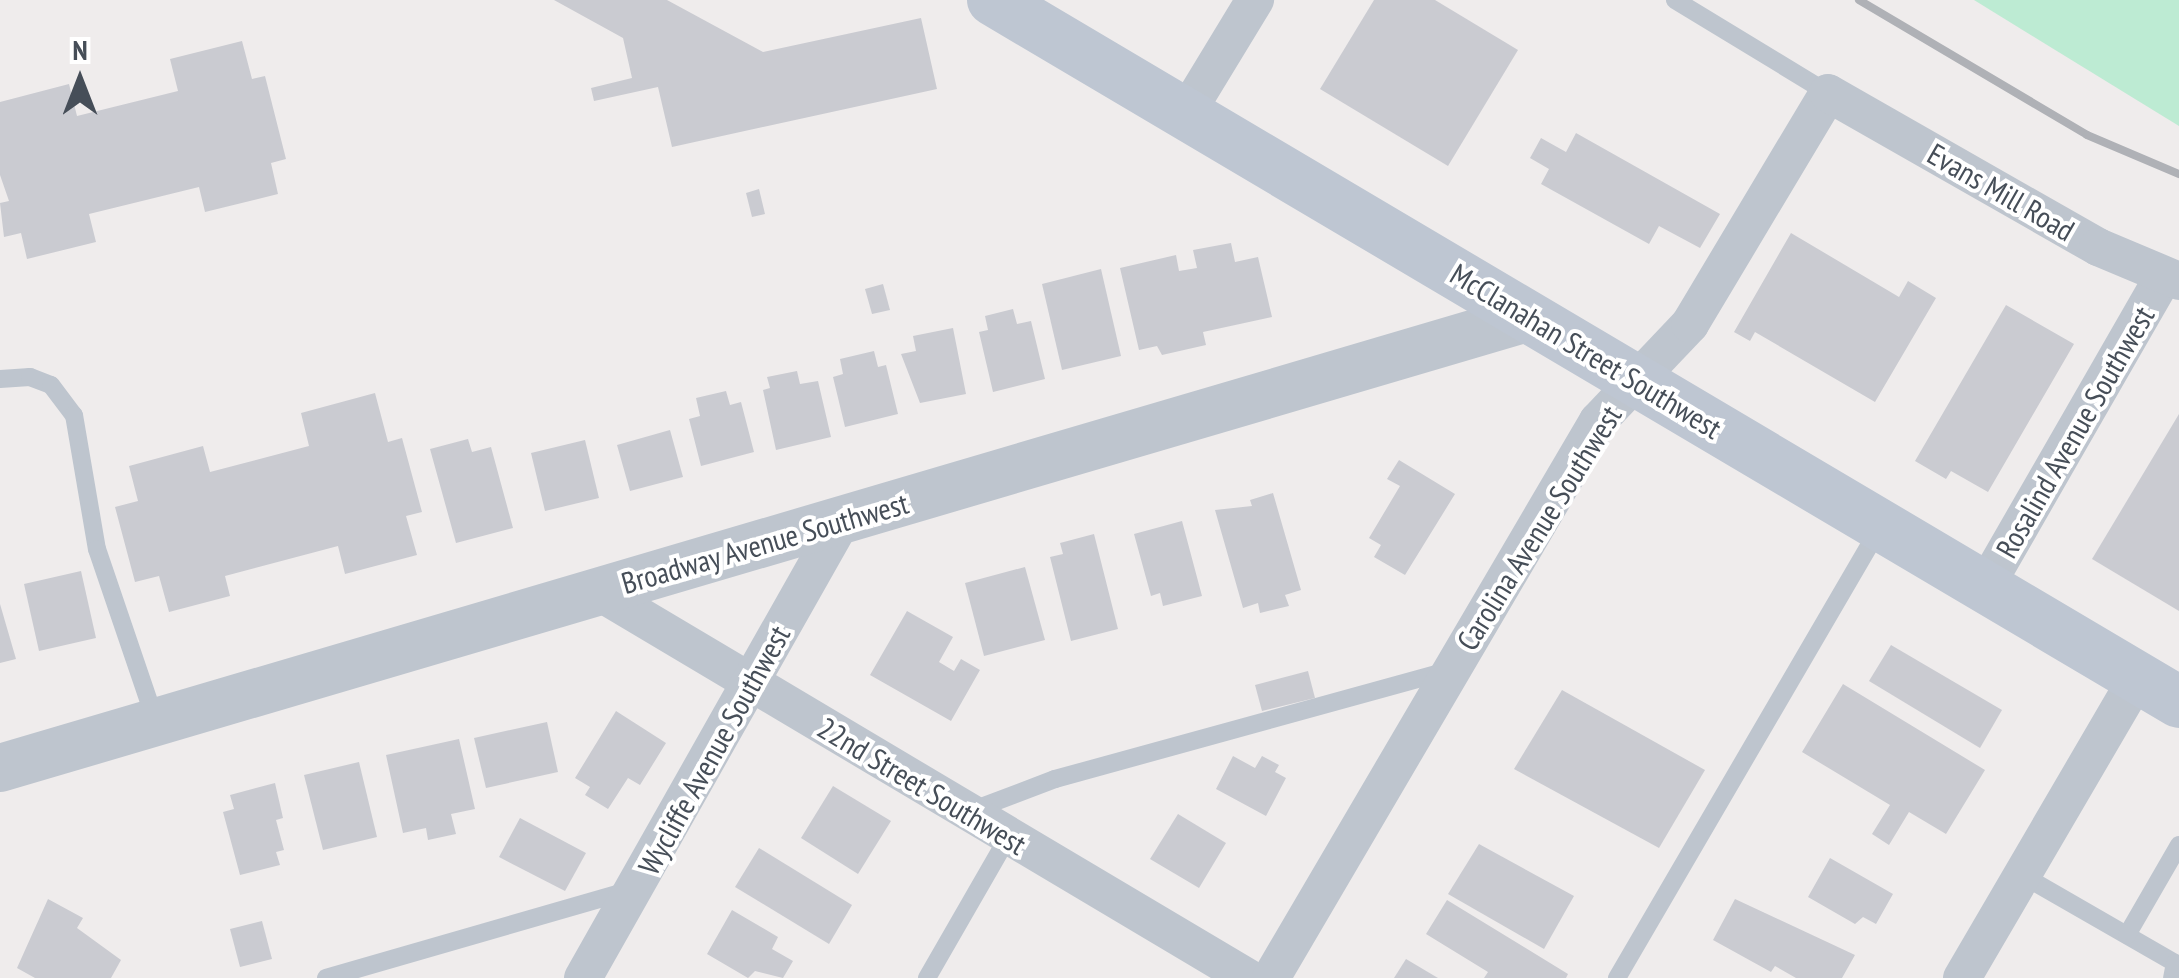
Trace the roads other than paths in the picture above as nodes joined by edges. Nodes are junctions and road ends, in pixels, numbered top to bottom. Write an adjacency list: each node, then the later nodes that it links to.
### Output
1 (993, 0): 5 (main road, McClanahan Street Southwest)
2 (1255, 0): 5 (street)
3 (1675, 0): 4 (lane)
4 (1828, 93): 6 (street, Evans Mill Road); 8 (street, Carolina Avenue Southwest)
5 (1185, 115): 7 (main road, McClanahan Street Southwest)
6 (2172, 279): 12 (street, Rosalind Avenue Southwest)
7 (1530, 317): 8 (main road, McClanahan Street Southwest); 10 (street, Broadway Avenue Southwest)
8 (1635, 379): 11 (main road, McClanahan Street Southwest); 14 (street, Carolina Avenue Southwest)
9 (0, 380): 17 (lane)
10 (842, 520): 13 (street, Broadway Avenue Southwest); 15 (street, Wycliffe Avenue Southwest)
11 (1881, 525): 12 (main road, McClanahan Street Southwest); 31 (lane)
12 (1985, 587): 16 (main road, McClanahan Street Southwest)
13 (598, 592): 15 (street, 22nd Street Southwest); 17 (street, Broadway Avenue Southwest)
14 (1452, 670): 19 (lane); 30 (street, Carolina Avenue Southwest)
15 (752, 684): 19 (street, 22nd Street Southwest); 23 (street, Wycliffe Avenue Southwest)
16 (2158, 689): 22 (street)
17 (156, 722): 18 (street, Broadway Avenue Southwest)
18 (7, 776)
19 (966, 812): 20 (street, 22nd Street Southwest)
20 (1008, 837): 28 (lane); 29 (street, 22nd Street Southwest)
21 (2179, 844): 24 (lane)
22 (2022, 875): 24 (lane); 32 (street)
23 (636, 888): 26 (lane); 27 (street, Wycliffe Avenue Southwest)
24 (2127, 936): 25 (lane)
25 (2175, 965)
26 (326, 978)
27 (583, 978)
28 (928, 978)
29 (1248, 978)
30 (1271, 978)
31 (1618, 978)
32 (1962, 978)

